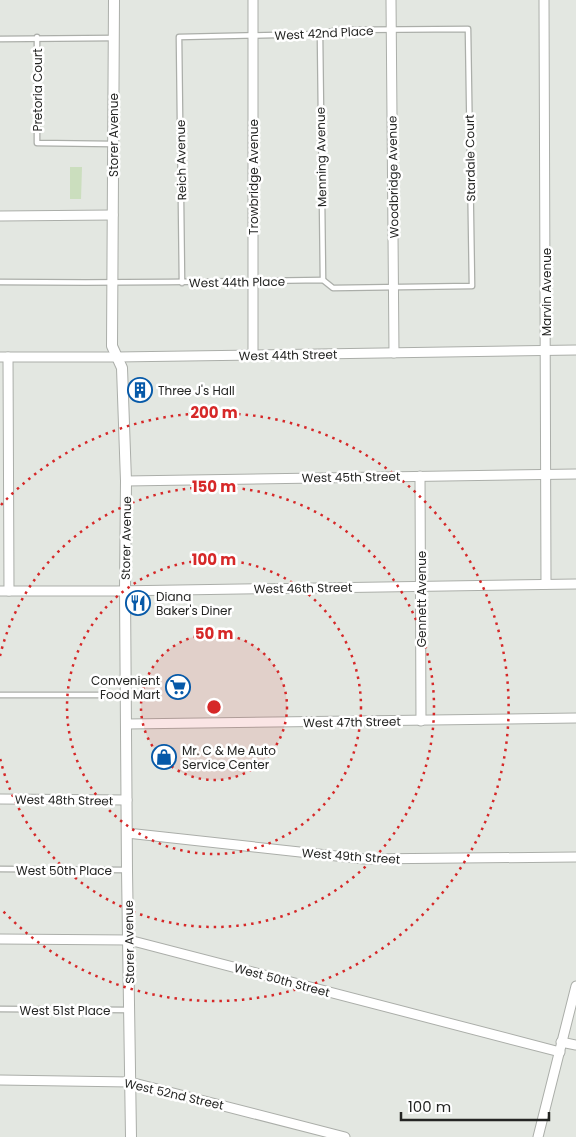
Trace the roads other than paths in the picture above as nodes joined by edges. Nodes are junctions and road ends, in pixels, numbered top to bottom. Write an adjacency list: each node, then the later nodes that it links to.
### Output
1 (114, 0): 12 (street, Storer Avenue)
2 (253, 0): 8 (street, Trowbridge Avenue)
3 (391, 0): 5 (street, Woodbridge Avenue)
4 (544, 0): 23 (street, Marvin Avenue)
5 (391, 30): 6 (lane, West 42nd Place); 7 (lane, West 42nd Place); 22 (street, Woodbridge Avenue)
6 (468, 30): 21 (lane, Stardale Court)
7 (320, 34): 8 (lane, West 42nd Place); 16 (lane, Menning Avenue)
8 (253, 36): 9 (lane, West 42nd Place); 17 (street, Trowbridge Avenue)
9 (179, 37): 20 (lane, Reich Avenue)
10 (0, 38): 11 (lane)
11 (37, 38): 12 (lane); 13 (lane, Pretoria Court)
12 (114, 38): 13 (street, Storer Avenue)
13 (114, 144): 14 (street, Storer Avenue)
14 (113, 215): 15 (street); 19 (street, Storer Avenue)
15 (0, 216)
16 (323, 280): 17 (lane, West 44th Place); 22 (lane, West 44th Place)
17 (253, 281): 20 (lane, West 44th Place); 26 (street, Trowbridge Avenue)
18 (0, 282): 19 (lane, West 44th Place)
19 (114, 283): 20 (lane, West 44th Place); 28 (street, Storer Avenue)
20 (182, 283)
21 (472, 286): 22 (lane, West 44th Place)
22 (394, 288): 25 (street, Woodbridge Avenue)
23 (546, 350): 24 (street, West 44th Street); 25 (street, West 44th Street); 29 (street, Marvin Avenue)
24 (576, 350)
25 (394, 353): 26 (street, West 44th Street)
26 (253, 355): 28 (street, West 44th Street)
27 (4, 357): 28 (street, West 44th Street); 36 (street)
28 (117, 357): 32 (street, Storer Avenue)
29 (546, 474): 30 (street, West 45th Street); 31 (street, West 45th Street); 33 (street, Marvin Avenue)
30 (576, 474)
31 (420, 476): 32 (street, West 45th Street); 35 (street, Gennett Avenue)
32 (126, 481): 37 (street, Storer Avenue)
33 (546, 584): 34 (street, West 46th Street); 35 (street, West 46th Street)
34 (576, 584)
35 (421, 586): 37 (street, West 46th Street); 41 (street, Gennett Avenue)
36 (4, 591): 37 (street, West 46th Street)
37 (125, 591): 39 (street, Storer Avenue)
38 (0, 695): 39 (lane)
39 (126, 695): 42 (street, Storer Avenue)
40 (576, 718): 41 (street, West 47th Street)
41 (421, 721): 42 (street, West 47th Street)
42 (127, 724): 44 (street, Storer Avenue)
43 (0, 799): 44 (street, West 48th Street)
44 (127, 800): 45 (street, Storer Avenue)
45 (127, 833): 46 (street, West 49th Street); 48 (street, Storer Avenue)
46 (576, 858)
47 (0, 869): 48 (lane, West 50th Place)
48 (127, 870): 50 (street, Storer Avenue)
49 (0, 939): 50 (street, West 50th Street)
50 (129, 940): 53 (street, Storer Avenue); 56 (street, West 50th Street)
51 (576, 986): 54 (street)
52 (0, 1009): 53 (lane, West 51st Place)
53 (130, 1010): 58 (street, Storer Avenue)
54 (561, 1042): 55 (street); 56 (street)
55 (576, 1045)
56 (560, 1052): 61 (street)
57 (0, 1080): 58 (street, West 52nd Street)
58 (130, 1082): 59 (street, Storer Avenue); 60 (street, West 52nd Street)
59 (131, 1137)
60 (345, 1137)
61 (538, 1137)

